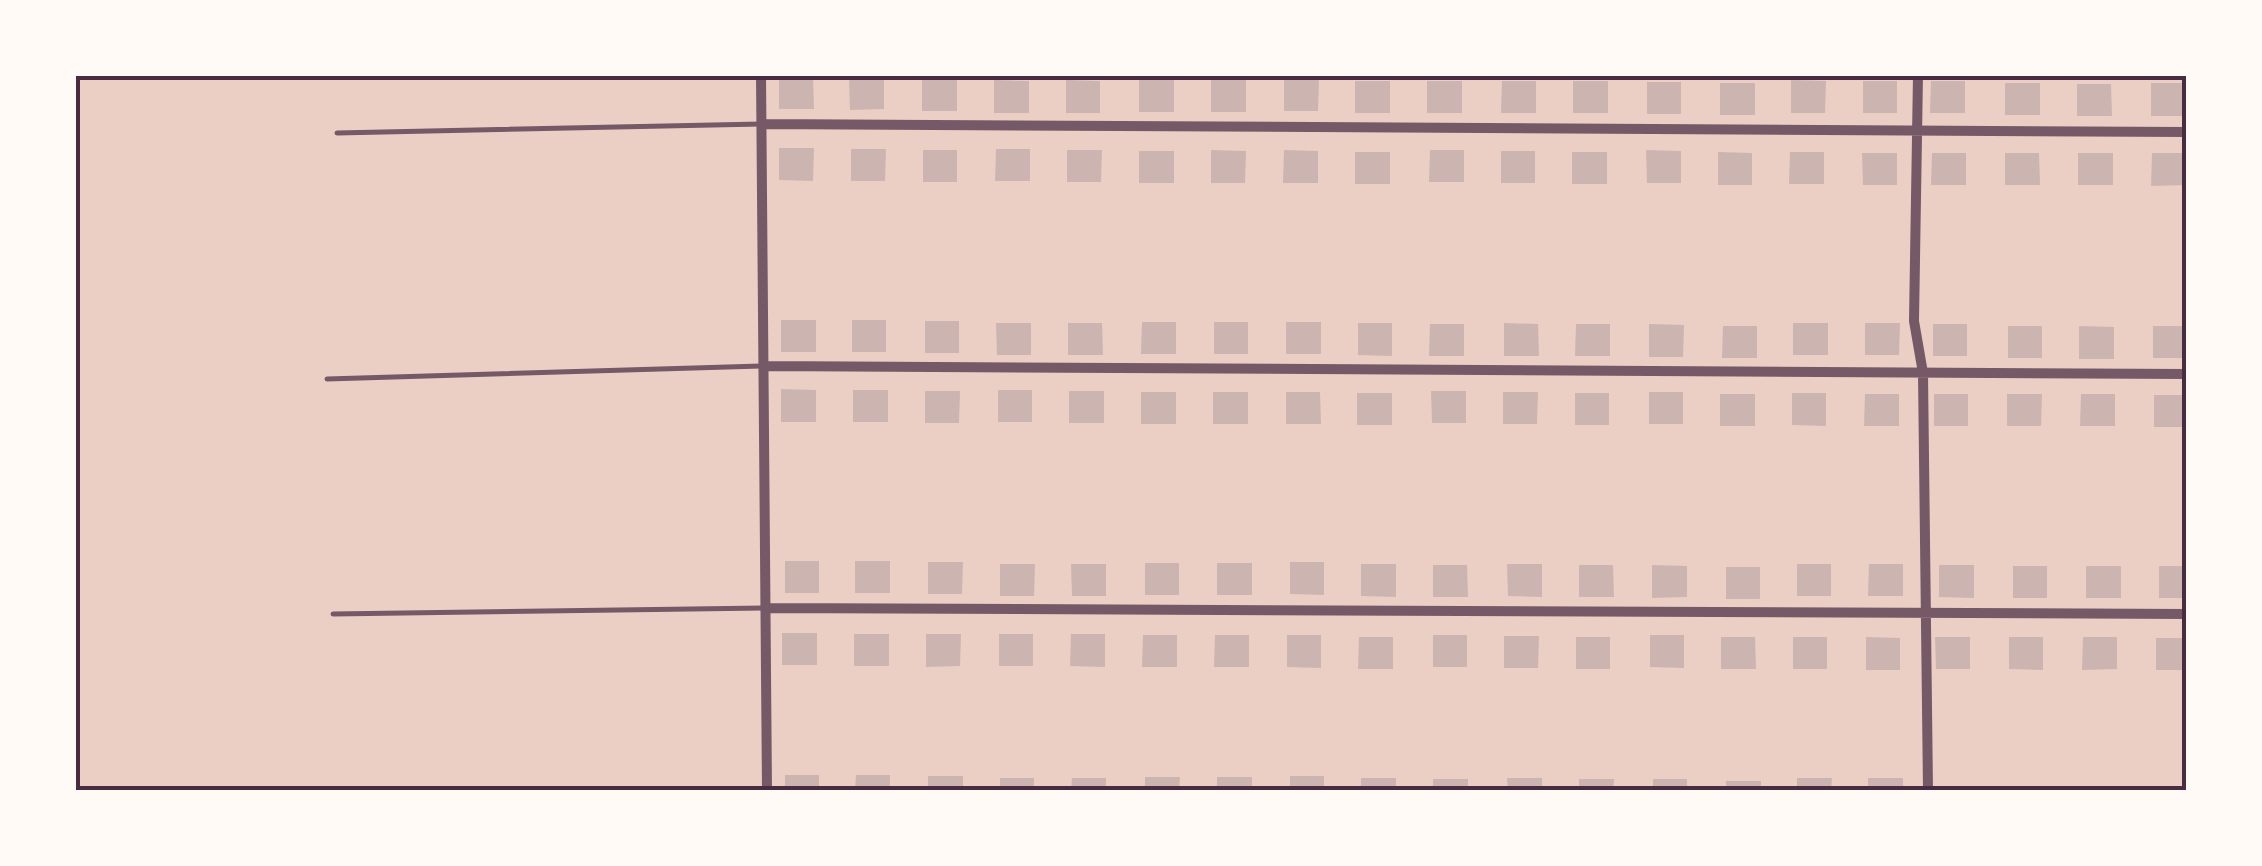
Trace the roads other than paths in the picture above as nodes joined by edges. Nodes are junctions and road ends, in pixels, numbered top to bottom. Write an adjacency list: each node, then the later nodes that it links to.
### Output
1 (761, 75): 3 (street)
2 (1918, 75): 4 (street)
3 (761, 124): 4 (street); 6 (lane); 7 (street)
4 (1918, 131): 5 (street); 8 (street)
5 (2187, 132)
6 (336, 133)
7 (764, 366): 8 (street); 10 (lane); 11 (street)
8 (1923, 374): 9 (street); 12 (street)
9 (2187, 374)
10 (327, 380)
11 (767, 608): 12 (street); 13 (lane); 15 (street)
12 (1927, 613): 14 (street); 16 (street)
13 (333, 614)
14 (2187, 614)
15 (767, 791)
16 (1928, 791)

